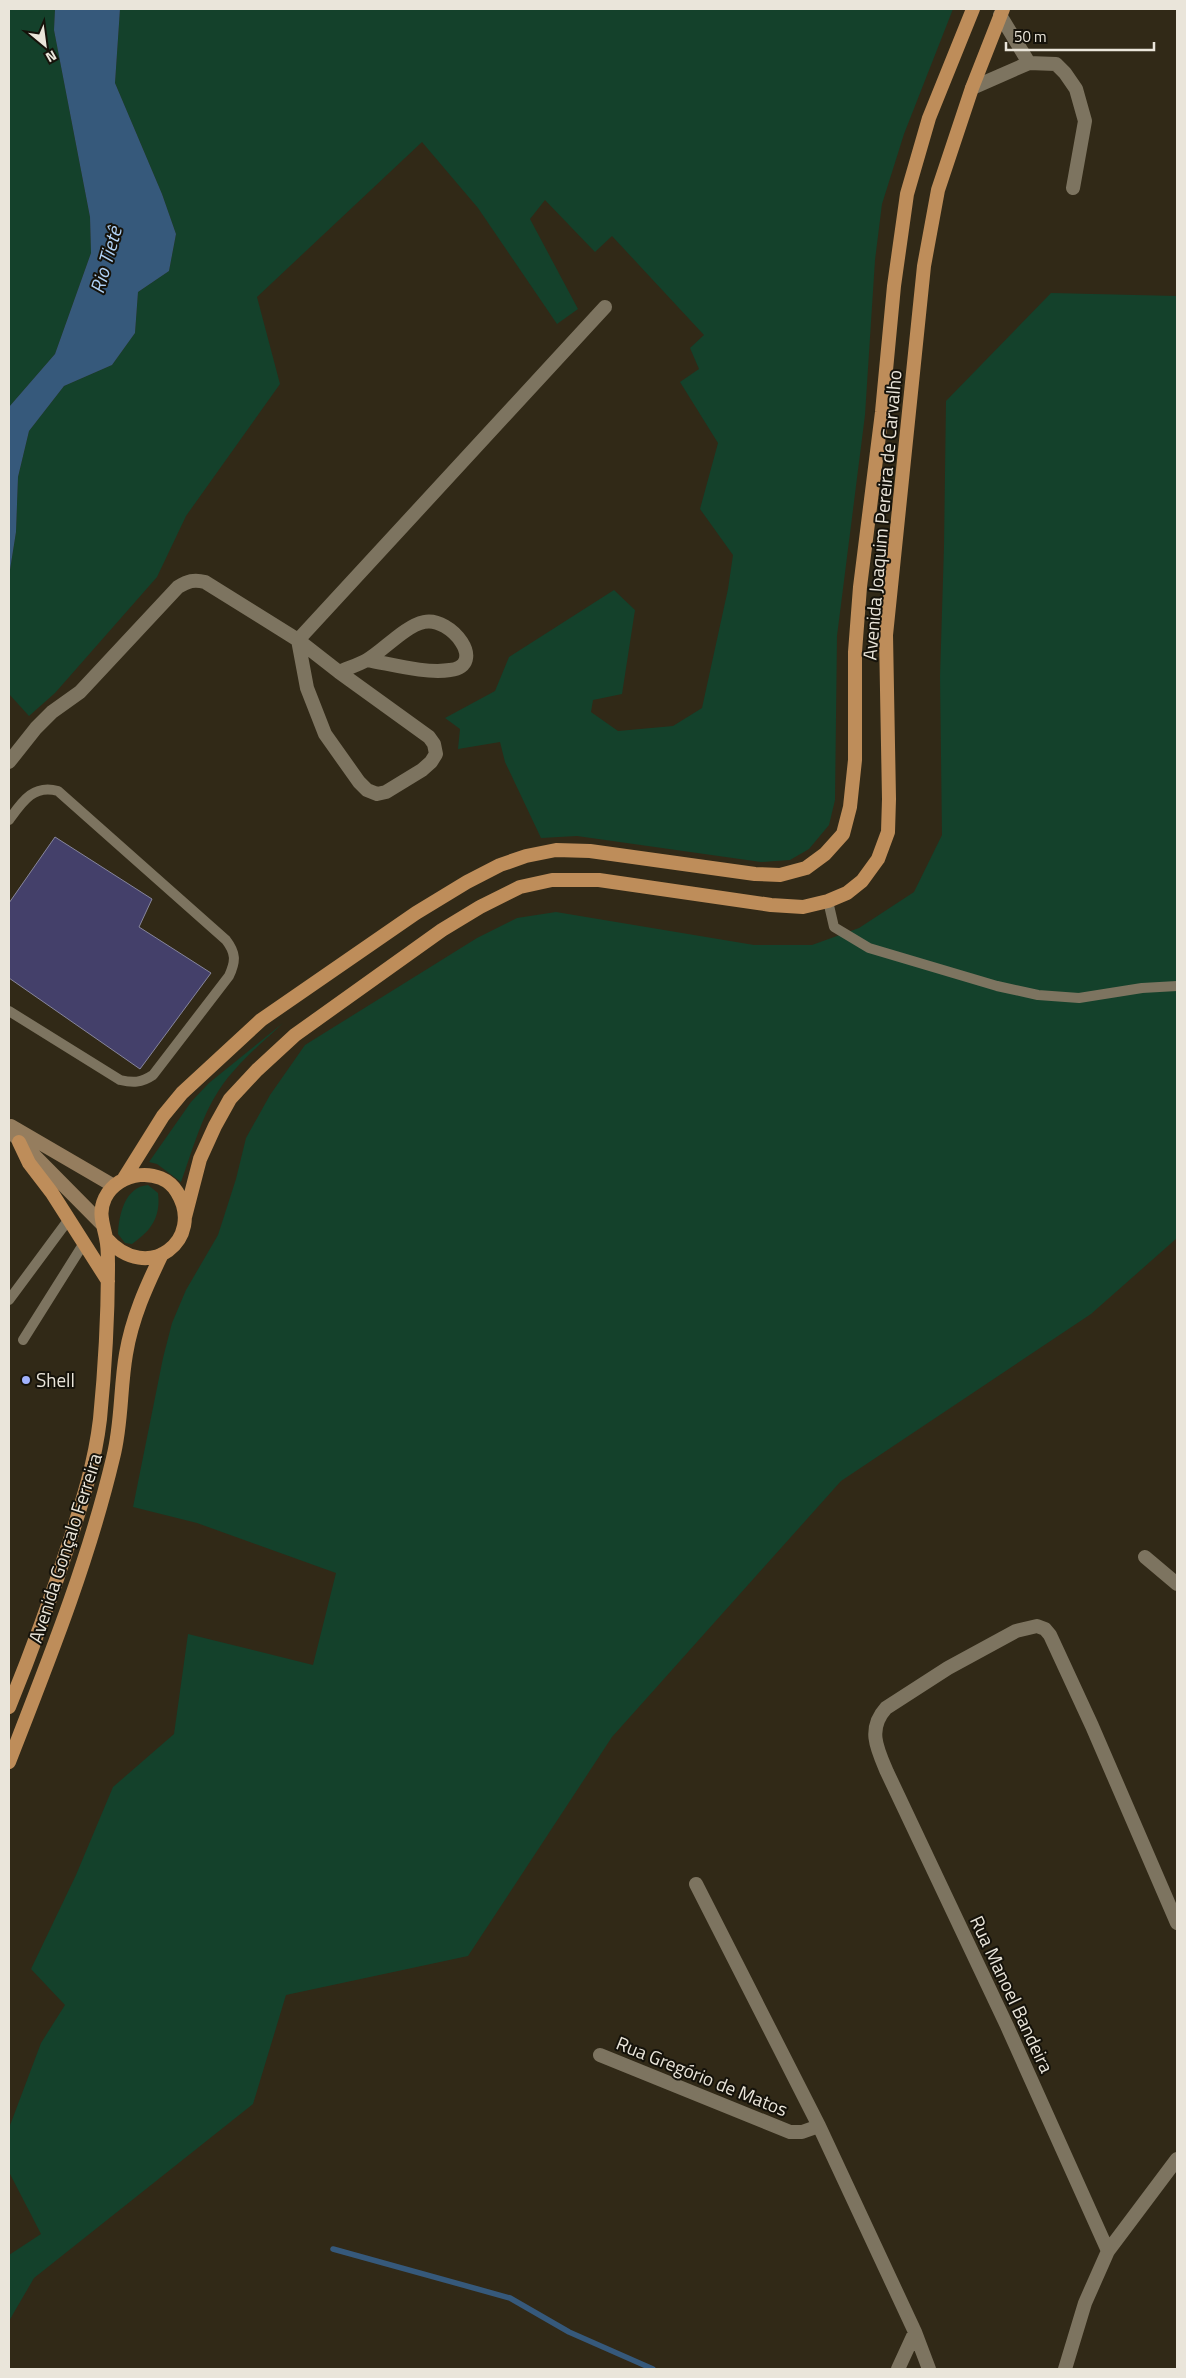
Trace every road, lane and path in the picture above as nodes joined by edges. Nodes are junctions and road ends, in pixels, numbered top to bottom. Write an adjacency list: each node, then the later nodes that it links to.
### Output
1 (973, 9): 18 (highway, Avenida Joaquim Pereira de Carvalho)
2 (1002, 12): 3 (street); 4 (highway, Avenida Joaquim Pereira de Carvalho)
3 (1029, 63): 4 (street); 5 (street)
4 (972, 88): 12 (highway, Avenida Joaquim Pereira de Carvalho)
5 (1073, 188)
6 (605, 307): 7 (street)
7 (298, 640): 9 (street); 9 (street); 10 (street)
8 (367, 660): 8 (street); 9 (street)
9 (339, 672)
10 (9, 762)
11 (9, 820): 14 (lane)
12 (828, 901): 13 (lane); 19 (highway, Avenida Joaquim Pereira de Carvalho)
13 (1177, 986)
14 (9, 1011)
15 (9, 1125): 18 (main road)
16 (9, 1130): 17 (main road)
17 (19, 1142): 20 (highway); 21 (main road)
18 (119, 1183): 19 (highway); 21 (highway)
19 (185, 1217): 24 (highway)
20 (69, 1219): 23 (highway); 26 (lane)
21 (101, 1223): 22 (highway)
22 (106, 1238): 24 (highway); 25 (highway, Avenida Gonçalo Ferreira)
23 (84, 1243): 25 (highway); 27 (lane)
24 (162, 1254): 31 (highway, Avenida Gonçalo Ferreira)
25 (108, 1281): 30 (highway, Avenida Gonçalo Ferreira)
26 (9, 1300)
27 (22, 1340)
28 (1146, 1557): 29 (street)
29 (1177, 1584)
30 (9, 1706)
31 (9, 1762)
32 (696, 1884): 35 (street)
33 (1177, 1923): 37 (street, Rua Manoel Bandeira)
34 (600, 2055): 35 (street, Rua Gregório de Matos)
35 (819, 2126): 38 (street)
36 (1177, 2159): 37 (street)
37 (1108, 2251): 41 (street)
38 (915, 2332): 39 (street); 40 (street)
39 (898, 2369)
40 (930, 2369)
41 (1065, 2369)

